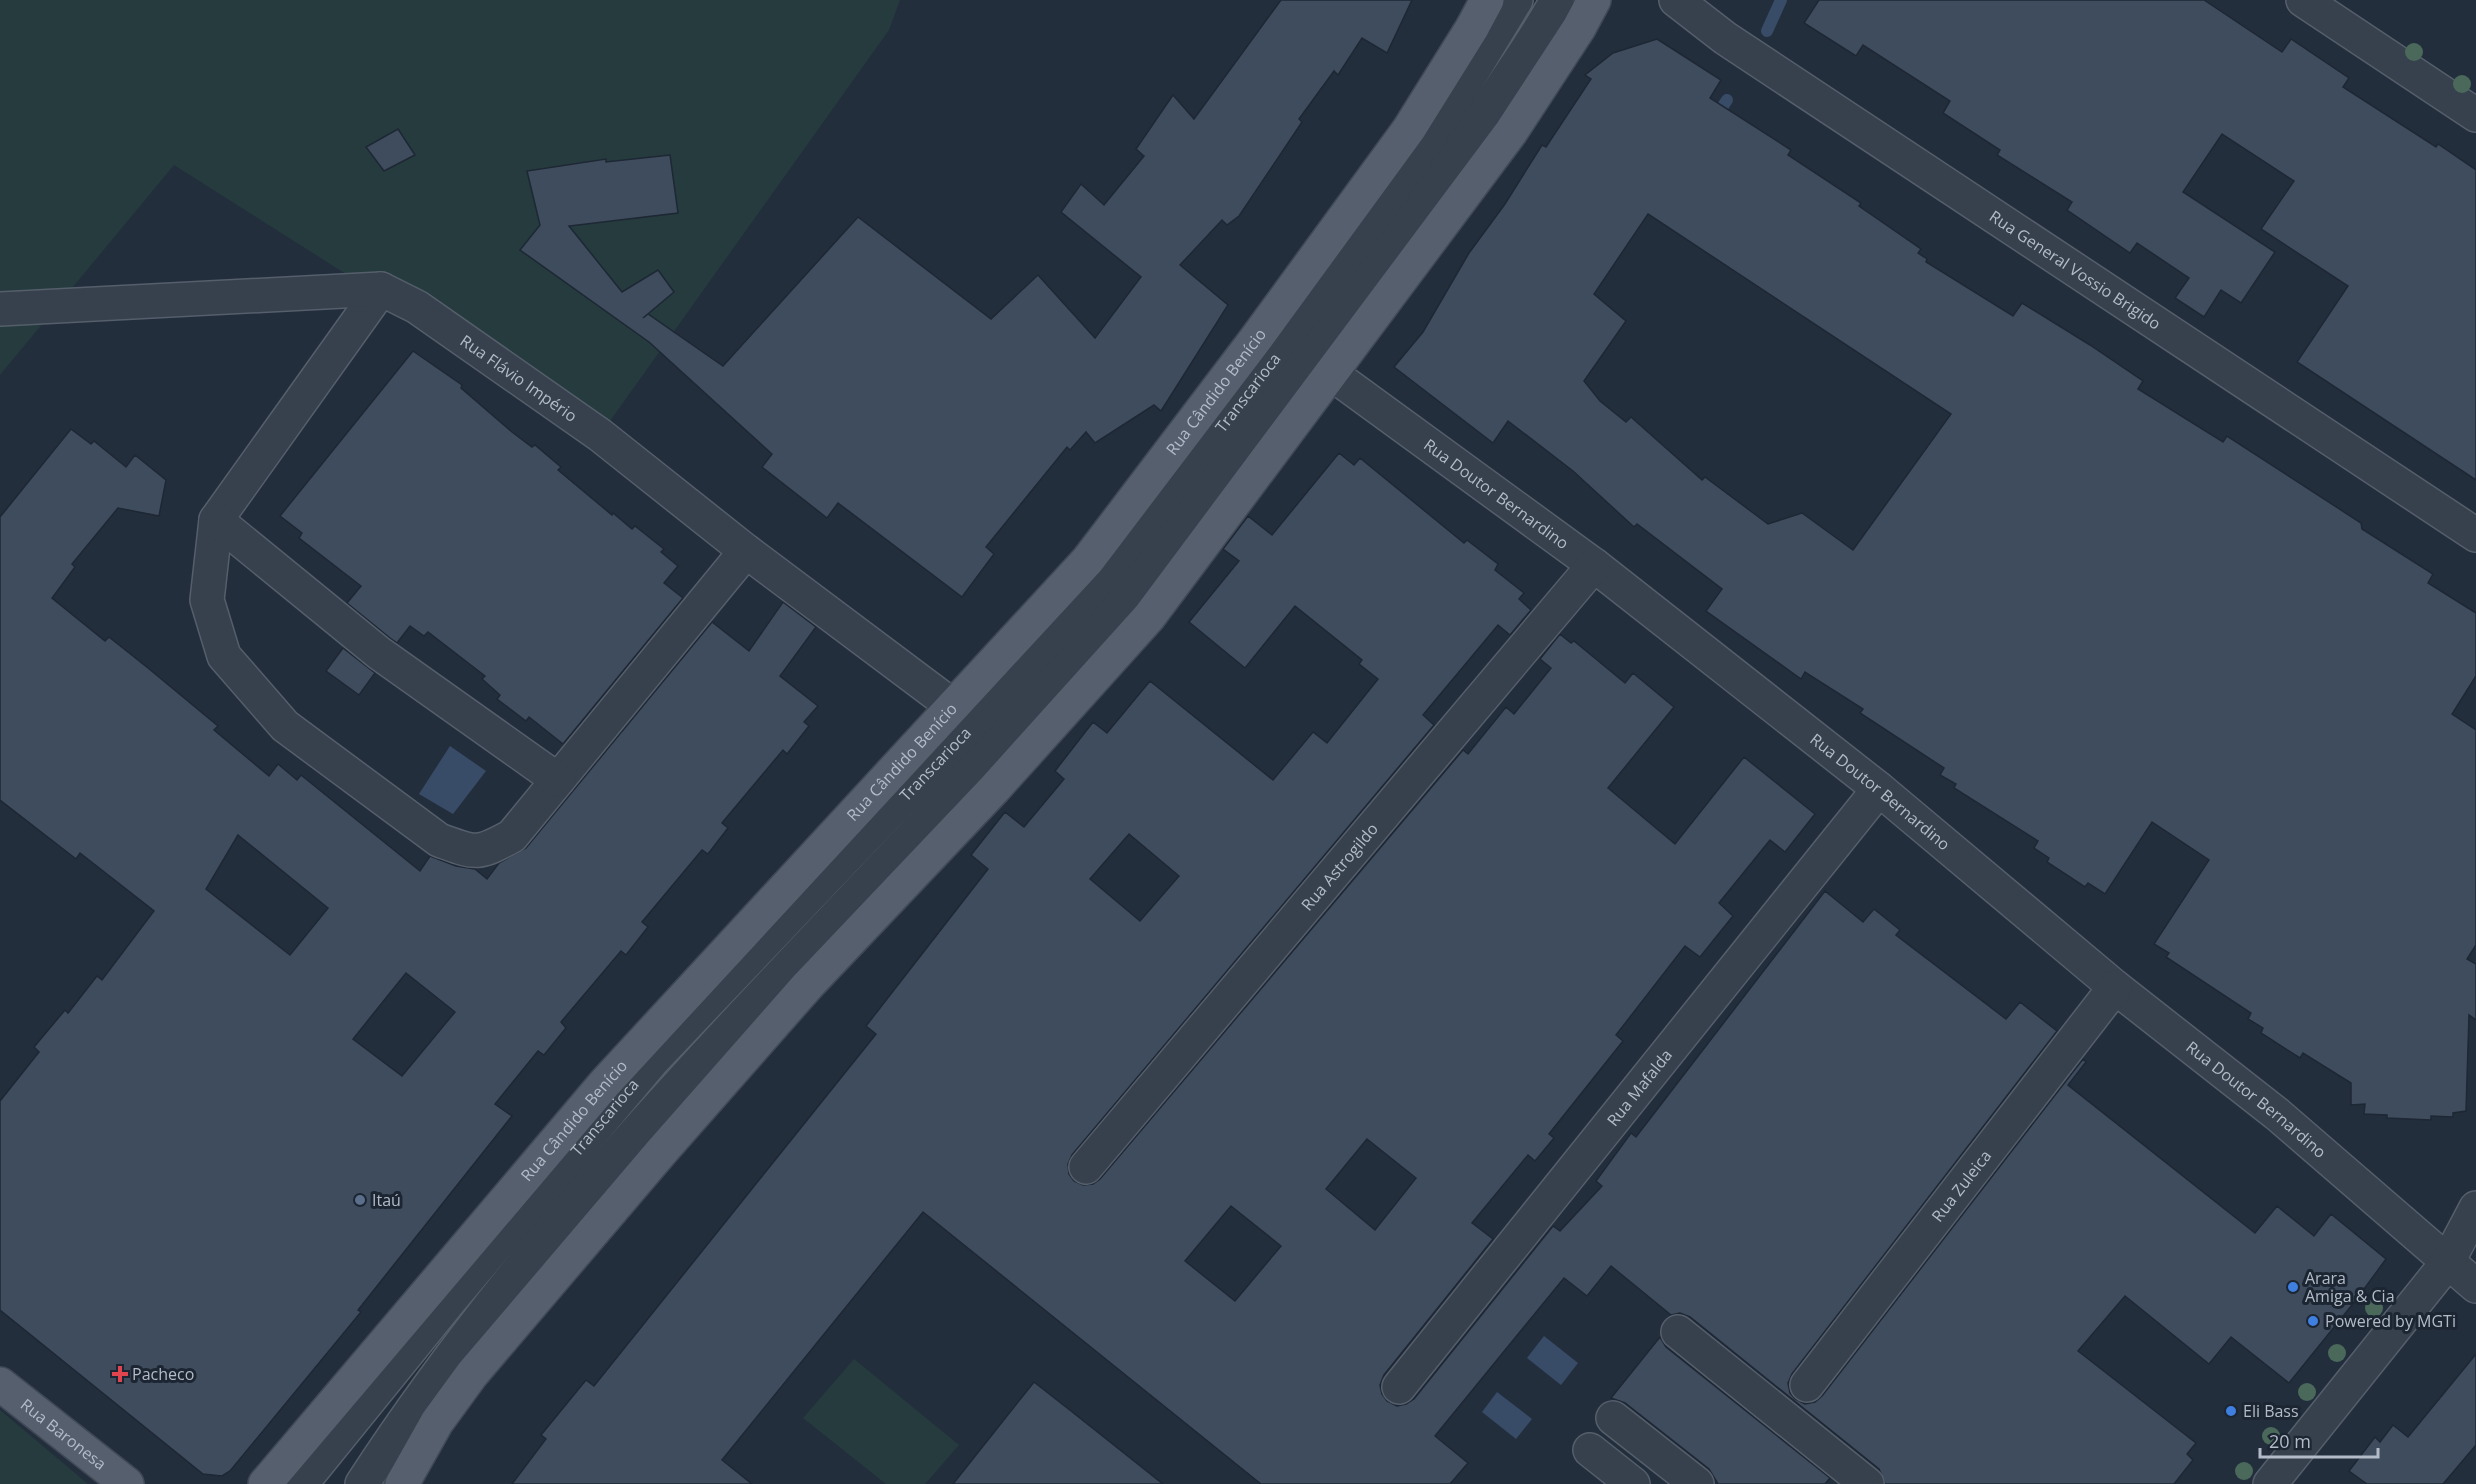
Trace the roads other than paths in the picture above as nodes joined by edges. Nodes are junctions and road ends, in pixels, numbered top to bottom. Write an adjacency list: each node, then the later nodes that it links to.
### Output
1 (1487, 0): 10 (main road, Rua Cândido Benício)
2 (1516, 0): 10 (street, Transcarioca)
3 (1557, 0): 10 (street, Transcarioca)
4 (1594, 0): 10 (main road, Rua Cândido Benício)
5 (1676, 0): 12 (street, Rua General Vossio Brigido)
6 (2303, 0): 7 (street)
7 (2476, 115)
8 (381, 289): 9 (street, Rua Flávio Império); 11 (street); 13 (street, Rua Flávio Império)
9 (0, 309)
10 (1294, 356): 14 (street, Rua Doutor Bernardino); 15 (main road, Rua Cândido Benício); 31 (street, Transcarioca); 32 (street, Transcarioca); 33 (main road, Rua Cândido Benício)
11 (216, 520): 16 (street); 16 (street)
12 (2476, 536)
13 (746, 551): 15 (street, Rua Flávio Império); 16 (street)
14 (1594, 565): 17 (street, Rua Doutor Bernardino); 19 (street, Rua Astrogildo)
15 (954, 707): 30 (main road, Rua Cândido Benício)
16 (558, 780)
17 (1879, 789): 18 (street, Rua Doutor Bernardino); 26 (street, Rua Mafalda)
18 (2115, 987): 21 (street, Rua Doutor Bernardino); 25 (street, Rua Zuleica)
19 (1086, 1167)
20 (2476, 1208): 21 (street)
21 (2447, 1263): 22 (street, Rua Doutor Bernardino); 37 (street)
22 (2476, 1286)
23 (1678, 1332): 36 (street)
24 (0, 1384): 29 (main road, Rua Baronesa)
25 (1807, 1384)
26 (1399, 1387)
27 (1613, 1419): 35 (street)
28 (1590, 1450): 34 (street)
29 (127, 1484)
30 (265, 1484)
31 (301, 1484)
32 (362, 1484)
33 (402, 1484)
34 (1632, 1484)
35 (1697, 1484)
36 (1867, 1484)
37 (2270, 1484)

